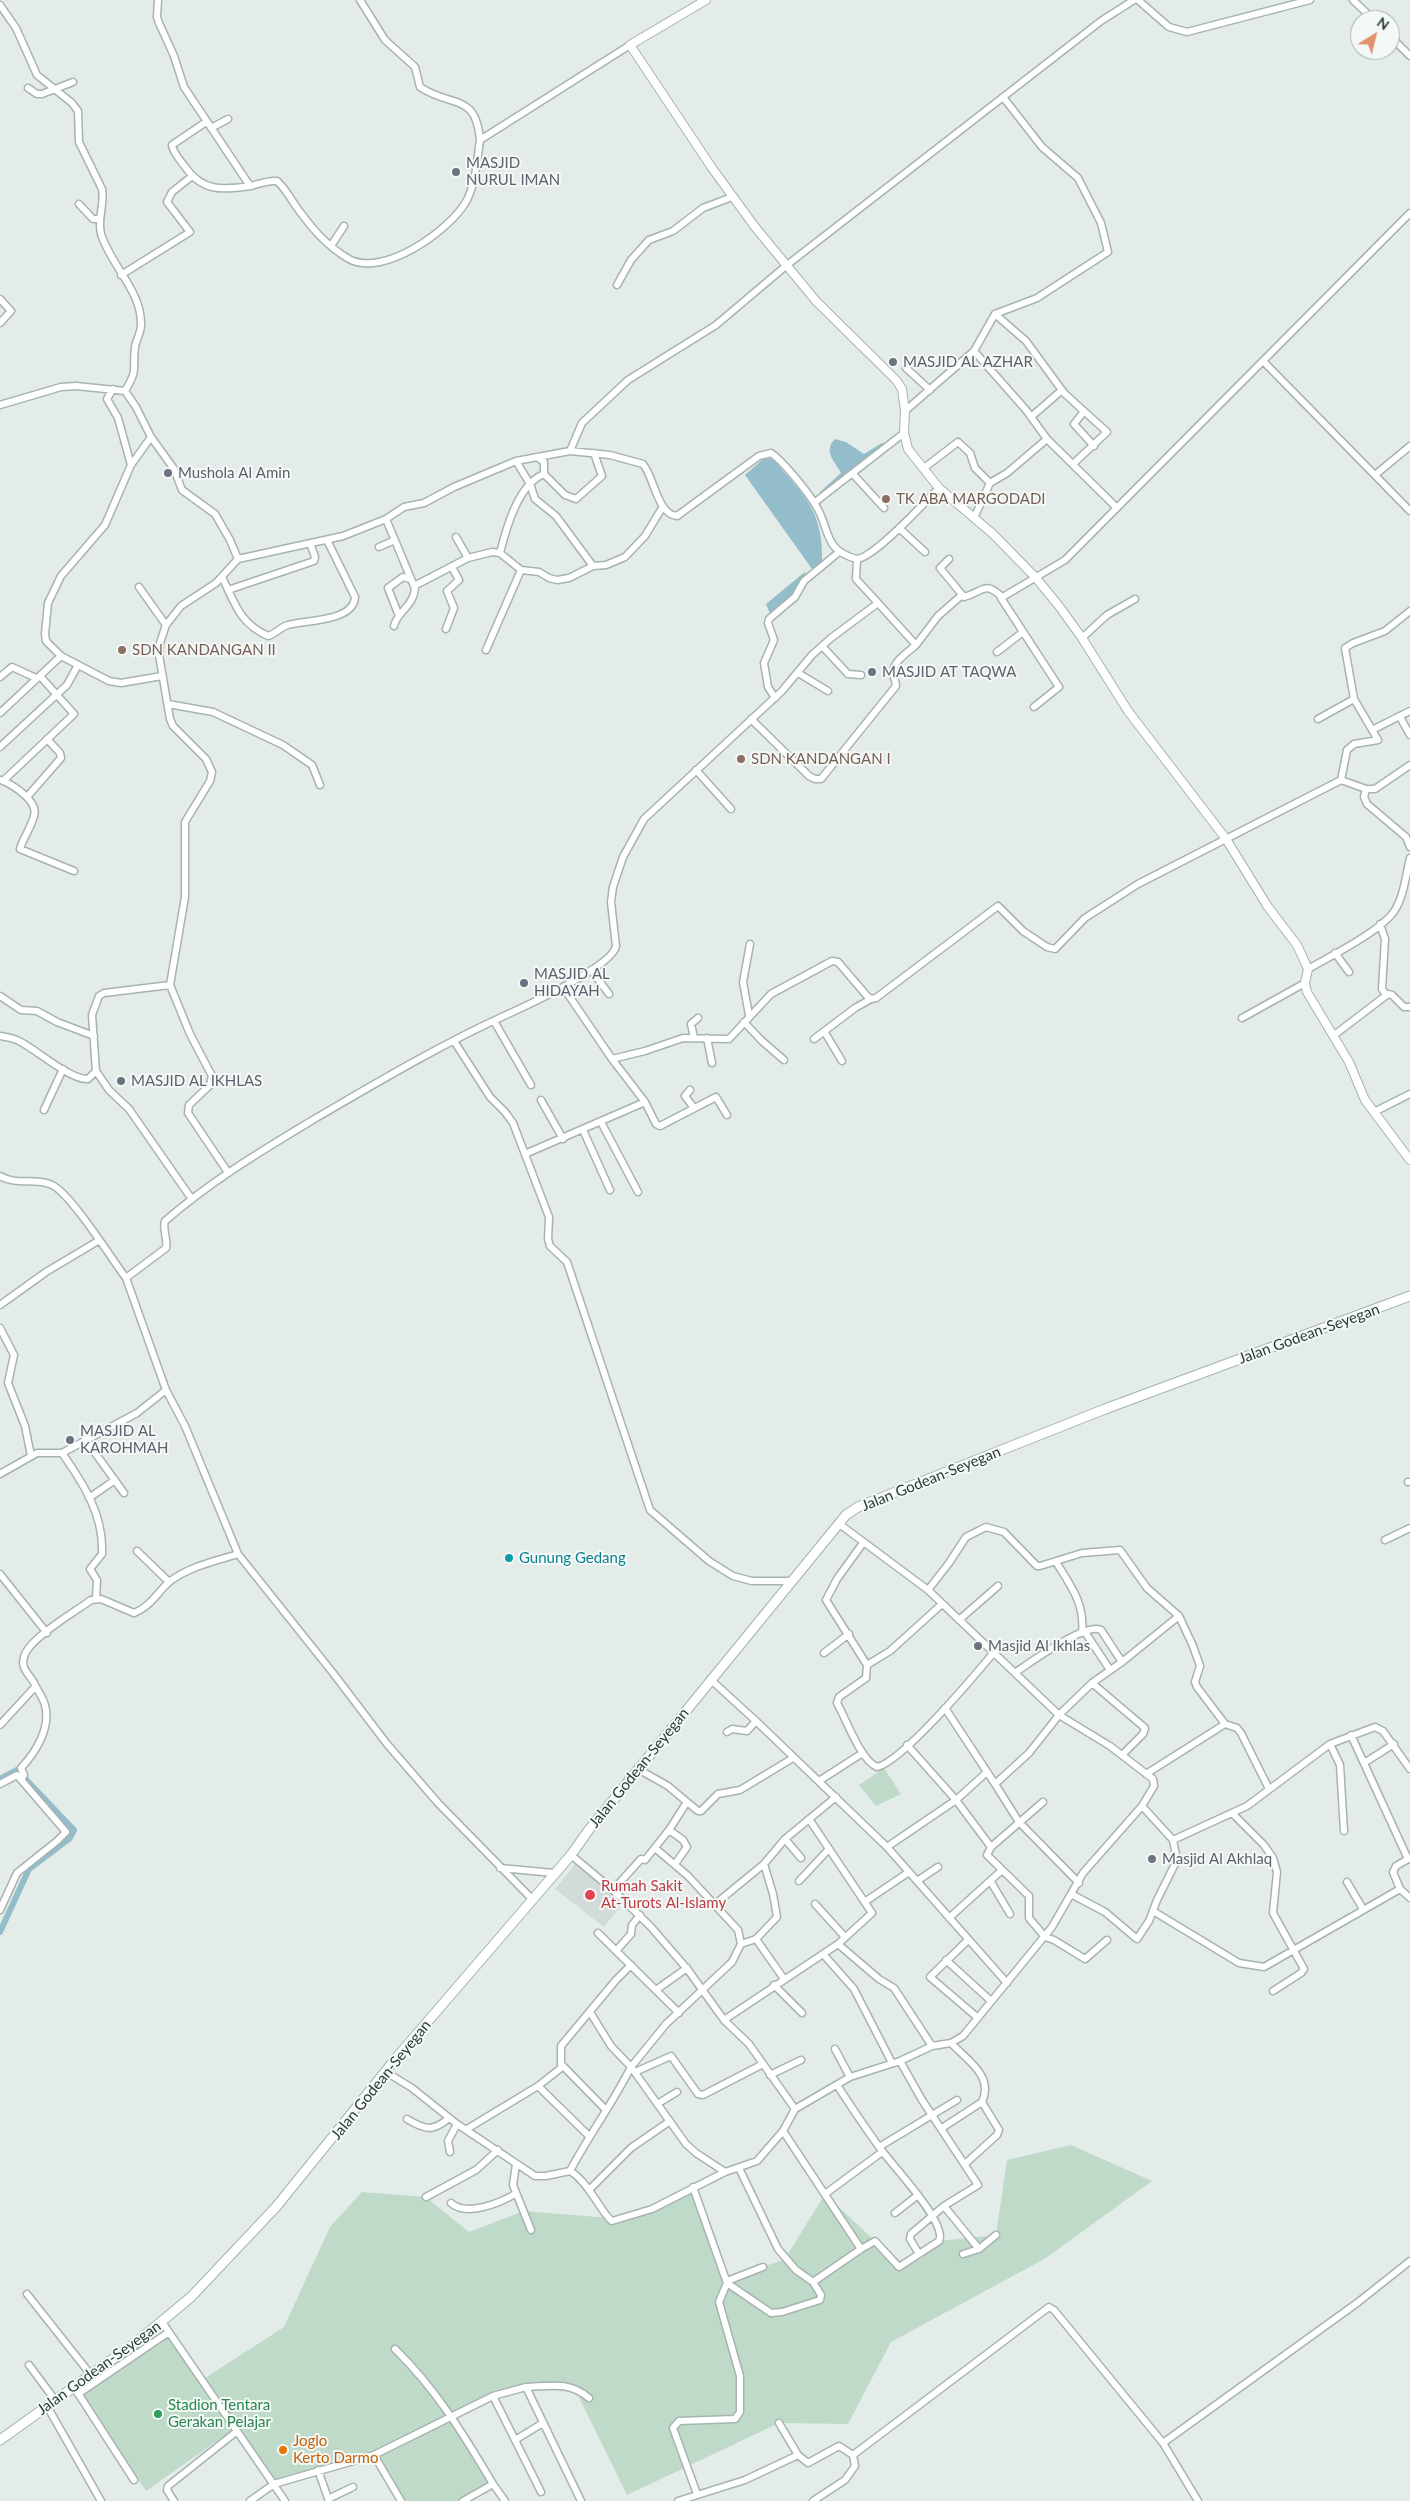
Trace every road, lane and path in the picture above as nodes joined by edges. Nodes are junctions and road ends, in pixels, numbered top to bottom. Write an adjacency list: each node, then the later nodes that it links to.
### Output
1 (158, 0): 18 (street)
2 (360, 0): 20 (street)
3 (706, 0): 10 (street)
4 (1134, 0): 16 (street)
5 (1138, 0): 6 (street)
6 (1310, 0)
7 (1354, 0): 9 (street)
8 (0, 5): 15 (street)
9 (1364, 10)
10 (630, 45): 20 (street); 23 (street)
11 (1400, 46): 12 (street)
12 (1410, 56)
13 (73, 82): 15 (street)
14 (28, 88): 15 (street)
15 (54, 91): 26 (street)
16 (1004, 97): 29 (street); 33 (street)
17 (228, 119): 19 (street)
18 (206, 122): 19 (street); 21 (street)
19 (211, 128): 22 (street)
20 (480, 140): 28 (street)
21 (191, 177): 22 (street); 30 (street)
22 (250, 186): 28 (street)
23 (732, 197): 29 (street); 31 (street)
24 (79, 204): 26 (street)
25 (1410, 213): 36 (street)
26 (98, 219): 30 (street)
27 (344, 226): 28 (street)
28 (331, 246)
29 (787, 265): 43 (street); 51 (street)
30 (121, 275): 41 (street)
31 (617, 284)
32 (0, 299): 34 (street)
33 (996, 314): 35 (street); 40 (street)
34 (0, 322)
35 (974, 351): 39 (street); 45 (street)
36 (1263, 361): 60 (street); 67 (street)
37 (906, 368): 39 (street)
38 (113, 388): 41 (street); 42 (street); 56 (street)
39 (930, 390): 43 (street)
40 (1062, 390): 44 (street); 45 (street)
41 (125, 391): 47 (street)
42 (0, 405)
43 (905, 410): 46 (street)
44 (1083, 410): 49 (street); 49 (street)
45 (1031, 417): 48 (street)
46 (904, 433): 57 (street); 59 (street)
47 (151, 437): 56 (street); 81 (street)
48 (1047, 439): 55 (street); 61 (street)
49 (1094, 446): 55 (street)
50 (1410, 446): 60 (street)
51 (570, 451): 52 (street); 53 (street)
52 (594, 453): 58 (street); 65 (street)
53 (537, 457): 54 (street); 58 (street)
54 (516, 461): 62 (street); 70 (street)
55 (1073, 464): 67 (street)
56 (131, 465): 108 (street)
57 (924, 468): 61 (street); 63 (street)
58 (544, 474): 62 (street)
59 (852, 474): 64 (street); 66 (street)
60 (1375, 475): 68 (street)
61 (990, 483): 69 (street)
62 (530, 484): 79 (street); 84 (street)
63 (940, 488): 69 (street); 71 (street)
64 (814, 503): 65 (street); 77 (street)
65 (662, 508): 84 (street)
66 (884, 508)
67 (1118, 508): 88 (street)
68 (1410, 511)
69 (974, 518): 88 (street)
70 (386, 519): 73 (street); 74 (street)
71 (899, 528): 78 (street); 82 (street)
72 (456, 537): 80 (street)
73 (327, 540): 75 (street); 92 (street)
74 (395, 540): 76 (street); 89 (street)
75 (310, 543): 81 (street); 92 (street)
76 (379, 547)
77 (838, 552): 82 (street); 117 (street)
78 (925, 552)
79 (500, 553): 80 (street); 86 (street)
80 (468, 558): 85 (street)
81 (238, 559): 87 (street)
82 (857, 559): 96 (street)
83 (949, 559): 93 (street)
84 (593, 566): 86 (street)
85 (452, 567): 90 (street); 101 (street)
86 (521, 570): 106 (street)
87 (222, 577): 92 (street); 99 (street)
88 (1036, 578): 94 (street); 103 (street)
89 (410, 579): 90 (street); 98 (street)
90 (416, 586): 98 (street)
91 (139, 587): 99 (street)
92 (228, 590)
93 (962, 595): 94 (street); 104 (street)
94 (1002, 597): 102 (street)
95 (1135, 599): 103 (street)
96 (878, 603): 104 (street); 105 (street)
97 (1410, 611): 118 (street)
98 (399, 616): 100 (street)
99 (166, 625): 112 (street)
100 (394, 626)
101 (446, 629)
102 (1023, 632): 107 (street); 120 (street)
103 (1082, 638): 138 (street)
104 (916, 645): 124 (street)
105 (822, 646): 110 (street); 111 (street)
106 (486, 650)
107 (997, 652)
108 (61, 656): 109 (street); 114 (street)
109 (78, 665): 112 (street); 116 (street)
110 (798, 673): 115 (street); 117 (street)
111 (861, 675)
112 (162, 676): 119 (street)
113 (0, 677): 114 (street)
114 (38, 677): 116 (street); 122 (street)
115 (828, 691)
116 (58, 694): 128 (street); 129 (street)
117 (775, 698): 124 (street)
118 (1354, 699): 125 (street); 126 (street)
119 (168, 704): 134 (street); 149 (street)
120 (1034, 707)
121 (1410, 711): 123 (street)
122 (0, 713)
123 (1400, 716): 126 (street); 127 (street)
124 (752, 719): 131 (street)
125 (1318, 719)
126 (1372, 730): 133 (street)
127 (1410, 735)
128 (47, 739): 132 (street); 136 (street)
129 (0, 748)
130 (1410, 765): 135 (street)
131 (696, 770): 137 (street); 146 (street)
132 (2, 780): 136 (street)
133 (1341, 780): 135 (street); 138 (street)
134 (320, 785)
135 (1366, 789): 139 (street)
136 (27, 798): 141 (street)
137 (731, 809)
138 (1226, 839): 145 (street); 154 (street)
139 (1410, 847)
140 (1410, 858): 142 (street)
141 (74, 871)
142 (1380, 924): 144 (street); 152 (street)
143 (750, 944): 156 (street)
144 (1334, 953): 145 (street); 147 (street)
145 (1308, 969): 148 (street)
146 (591, 970): 150 (street); 151 (street)
147 (1349, 972)
148 (1305, 983): 158 (street); 164 (street)
149 (170, 985): 163 (street); 189 (street)
150 (563, 987): 159 (street); 169 (street)
151 (609, 994)
152 (1386, 995): 155 (street); 164 (street)
153 (0, 996): 163 (street)
154 (871, 999): 156 (street); 161 (street)
155 (1410, 1007)
156 (749, 1016): 160 (street)
157 (698, 1018): 165 (street)
158 (1242, 1018)
159 (494, 1021): 168 (street); 175 (street)
160 (744, 1022): 166 (street); 170 (street)
161 (824, 1031): 167 (street); 171 (street)
162 (0, 1036): 173 (street)
163 (94, 1036): 174 (street)
164 (1334, 1036): 182 (street)
165 (694, 1038): 166 (street); 169 (street)
166 (707, 1038): 172 (street)
167 (814, 1039)
168 (454, 1041): 187 (street); 189 (street)
169 (612, 1059): 179 (street)
170 (784, 1060)
171 (842, 1061)
172 (712, 1063)
173 (63, 1069): 174 (street); 181 (street)
174 (96, 1071): 193 (street)
175 (531, 1085)
176 (690, 1090): 180 (street)
177 (1410, 1094): 182 (street)
178 (541, 1100): 186 (street)
179 (645, 1102): 180 (street); 184 (street)
180 (694, 1108): 183 (street)
181 (44, 1110)
182 (1374, 1112): 188 (street)
183 (727, 1116)
184 (601, 1122): 185 (street); 192 (street)
185 (584, 1130): 186 (street); 191 (street)
186 (563, 1139): 187 (street)
187 (525, 1154): 215 (street)
188 (1409, 1158)
189 (227, 1171): 193 (street)
190 (0, 1176): 194 (street)
191 (610, 1190)
192 (638, 1192)
193 (191, 1198): 195 (street)
194 (98, 1241): 195 (street); 197 (street)
195 (126, 1278): 199 (street)
196 (1410, 1296): 207 (main road, Jalan Godean-Seyegan)
197 (0, 1304)
198 (0, 1328): 202 (street)
199 (166, 1390): 200 (street); 212 (street)
200 (85, 1439): 201 (street); 204 (street)
201 (62, 1453): 202 (street); 206 (street)
202 (31, 1456): 203 (street)
203 (0, 1474)
204 (115, 1480): 205 (street); 206 (street)
205 (124, 1493)
206 (90, 1498): 219 (street)
207 (838, 1523): 210 (street); 215 (main road, Jalan Godean-Seyegan)
208 (1410, 1528): 209 (street)
209 (1385, 1540)
210 (863, 1543): 218 (street); 225 (street)
211 (137, 1550): 216 (street)
212 (238, 1554): 216 (street); 280 (street)
213 (1056, 1562): 218 (street); 221 (street); 224 (street)
214 (0, 1574): 223 (street)
215 (791, 1581): 232 (main road, Jalan Godean-Seyegan)
216 (169, 1582): 219 (street)
217 (998, 1586): 222 (street)
218 (928, 1590): 220 (street)
219 (96, 1598): 223 (street)
220 (942, 1604): 222 (street); 229 (street)
221 (1179, 1616): 228 (street); 238 (street)
222 (960, 1620): 226 (street)
223 (47, 1633): 234 (street)
224 (1083, 1633): 228 (street); 230 (street); 231 (street)
225 (849, 1634): 227 (street); 229 (street)
226 (995, 1652): 231 (street); 235 (street)
227 (824, 1653)
228 (1122, 1662): 230 (street)
229 (868, 1665): 245 (street)
230 (1110, 1670): 233 (street)
231 (1016, 1672): 236 (street)
232 (710, 1679): 237 (street); 249 (main road, Jalan Godean-Seyegan)
233 (1092, 1684): 236 (street); 246 (street)
234 (35, 1687): 239 (street); 253 (street)
235 (945, 1708): 244 (street); 251 (street)
236 (1059, 1714): 246 (street); 256 (street)
237 (756, 1721): 240 (street); 247 (street)
238 (1226, 1724): 252 (street); 257 (street)
239 (0, 1725)
240 (727, 1732)
241 (1351, 1735): 242 (street); 243 (street); 248 (street)
242 (1330, 1744): 257 (street); 267 (street)
243 (1394, 1744): 248 (street); 250 (street)
244 (907, 1745): 245 (street); 259 (street)
245 (861, 1754): 254 (street)
246 (1122, 1755): 252 (street)
247 (793, 1758): 254 (street); 260 (street)
248 (1364, 1764): 276 (street)
249 (638, 1769): 260 (street); 274 (main road, Jalan Godean-Seyegan)
250 (1410, 1769)
251 (987, 1772): 256 (street); 259 (street)
252 (1146, 1774): 262 (street)
253 (23, 1778): 255 (street); 298 (street)
254 (818, 1781): 258 (street)
255 (0, 1784)
256 (995, 1784): 265 (street)
257 (1269, 1789): 263 (street)
258 (836, 1798): 264 (street); 270 (street)
259 (956, 1800): 270 (street); 271 (street)
260 (687, 1802): 266 (street)
261 (1043, 1802): 265 (street)
262 (1142, 1806): 269 (street); 288 (street)
263 (1232, 1812): 269 (street); 312 (street)
264 (809, 1819): 268 (street); 273 (street)
265 (1019, 1822): 271 (street); 288 (street)
266 (669, 1830): 272 (street); 277 (street)
267 (1344, 1831)
268 (785, 1839): 275 (street); 278 (street)
269 (1173, 1840): 299 (street)
270 (887, 1847): 282 (street)
271 (991, 1847): 281 (street)
272 (655, 1848): 277 (street); 290 (street)
273 (828, 1850): 284 (street); 294 (street)
274 (571, 1855): 283 (main road, Jalan Godean-Seyegan); 290 (street)
275 (801, 1858)
276 (1409, 1859): 289 (street)
277 (674, 1864): 296 (street)
278 (764, 1864): 296 (street); 306 (street)
279 (938, 1867): 285 (street)
280 (500, 1868): 283 (street); 293 (street)
281 (1001, 1871): 286 (street); 305 (street)
282 (909, 1872): 285 (street); 294 (street)
283 (554, 1873): 293 (main road, Jalan Godean-Seyegan)
284 (798, 1881)
285 (917, 1881): 302 (street)
286 (991, 1882): 300 (street); 302 (street)
287 (1346, 1882): 297 (street)
288 (1079, 1883): 291 (street)
289 (1400, 1889): 292 (street); 297 (street)
290 (613, 1890): 301 (street)
291 (1071, 1894): 299 (street); 305 (street)
292 (1410, 1898)
293 (532, 1899): 338 (main road, Jalan Godean-Seyegan)
294 (866, 1900): 304 (street)
295 (815, 1904): 304 (street)
296 (714, 1905): 309 (street)
297 (1363, 1909): 312 (street)
298 (0, 1910)
299 (1154, 1911): 312 (street)
300 (1010, 1914)
301 (640, 1915): 311 (street); 316 (street)
302 (949, 1918): 307 (street)
303 (598, 1933): 311 (street)
304 (846, 1937): 310 (street)
305 (1045, 1937): 308 (street); 318 (street)
306 (756, 1939): 309 (street); 317 (street)
307 (968, 1940): 314 (street); 318 (street)
308 (1107, 1940)
309 (741, 1944): 320 (street)
310 (838, 1944): 313 (street); 330 (street)
311 (616, 1950): 315 (street)
312 (1294, 1952): 322 (street)
313 (822, 1954): 317 (street); 334 (street)
314 (946, 1960): 323 (street); 327 (street)
315 (631, 1965): 321 (street); 324 (street)
316 (686, 1968): 320 (street); 321 (street)
317 (784, 1979): 319 (street)
318 (1007, 1983): 323 (street)
319 (774, 1986): 326 (street); 328 (street)
320 (702, 1989): 325 (street); 328 (street)
321 (656, 1990): 325 (street)
322 (1273, 1991)
323 (991, 2001): 327 (street)
324 (590, 2012): 336 (street); 337 (street)
325 (679, 2013): 337 (street)
326 (802, 2013)
327 (978, 2018): 329 (street)
328 (724, 2020): 335 (street)
329 (951, 2042): 330 (street); 345 (street)
330 (932, 2046): 333 (street)
331 (835, 2049): 340 (street)
332 (801, 2060): 339 (street)
333 (900, 2061): 334 (street); 349 (street)
334 (892, 2063): 340 (street)
335 (763, 2064): 337 (street); 339 (street)
336 (562, 2065): 342 (street); 348 (street)
337 (633, 2070): 346 (street); 348 (street)
338 (386, 2072): 350 (street); 387 (main road, Jalan Godean-Seyegan)
339 (770, 2075): 347 (street)
340 (850, 2077): 341 (street)
341 (837, 2085): 347 (street); 358 (street)
342 (538, 2086): 355 (street); 357 (street)
343 (677, 2092): 346 (street)
344 (956, 2100): 349 (street)
345 (982, 2102): 354 (street); 361 (street)
346 (657, 2104): 352 (street)
347 (795, 2109): 356 (street)
348 (606, 2110): 357 (street)
349 (933, 2116): 354 (street); 358 (street)
350 (449, 2118): 351 (street); 353 (street)
351 (407, 2119)
352 (670, 2121): 365 (street); 367 (street)
353 (457, 2124): 355 (street); 360 (street)
354 (942, 2128): 361 (street)
355 (467, 2129): 359 (street)
356 (783, 2132): 363 (street); 369 (street)
357 (589, 2136): 364 (street)
358 (881, 2149): 369 (street); 370 (street)
359 (498, 2150): 362 (street); 371 (street)
360 (450, 2152)
361 (966, 2163): 373 (street)
362 (516, 2164): 364 (street); 368 (street)
363 (739, 2168): 365 (street); 385 (street)
364 (570, 2171): 367 (street)
365 (725, 2172): 366 (street)
366 (693, 2187): 367 (street); 384 (street)
367 (590, 2189)
368 (516, 2194): 372 (street); 376 (street)
369 (825, 2194): 379 (street)
370 (918, 2195): 374 (street); 375 (street)
371 (426, 2197)
372 (451, 2203)
373 (944, 2206): 375 (street); 378 (street)
374 (895, 2213)
375 (932, 2215): 380 (street); 380 (street)
376 (531, 2230)
377 (996, 2235): 378 (street)
378 (979, 2248): 381 (street)
379 (861, 2249): 380 (street); 385 (street)
380 (919, 2254)
381 (962, 2254)
382 (1410, 2261): 403 (street)
383 (763, 2267): 384 (street)
384 (727, 2282): 385 (street); 413 (street)
385 (813, 2282)
386 (27, 2294): 391 (street)
387 (162, 2322): 388 (street); 391 (main road, Jalan Godean-Seyegan)
388 (169, 2332): 393 (street); 400 (street)
389 (395, 2349): 397 (street)
390 (29, 2365): 396 (street)
391 (91, 2375): 393 (main road, Jalan Godean-Seyegan)
392 (526, 2387): 394 (street); 395 (street); 398 (street)
393 (76, 2390): 396 (main road, Jalan Godean-Seyegan); 408 (street)
394 (493, 2396): 397 (street); 402 (street)
395 (589, 2398)
396 (51, 2403): 401 (main road, Jalan Godean-Seyegan); 415 (street)
397 (452, 2416): 405 (street); 410 (street)
398 (543, 2423): 402 (street); 422 (street)
399 (779, 2423): 404 (street)
400 (236, 2432): 409 (street); 416 (street)
401 (0, 2440)
402 (515, 2440): 412 (street)
403 (1163, 2443): 406 (street); 425 (street)
404 (798, 2454): 406 (street); 413 (street)
405 (374, 2455): 407 (street); 419 (street)
406 (853, 2455): 424 (street)
407 (318, 2470): 409 (street); 414 (street)
408 (134, 2480)
409 (274, 2484): 417 (street); 418 (street)
410 (493, 2484): 420 (street); 421 (street)
411 (353, 2487): 414 (street)
412 (541, 2492)
413 (697, 2497): 423 (street)
414 (329, 2500)
415 (101, 2501)
416 (174, 2501)
417 (250, 2501)
418 (285, 2501)
419 (401, 2501)
420 (463, 2501)
421 (505, 2501)
422 (581, 2501)
423 (678, 2501)
424 (813, 2501)
425 (1198, 2501)

